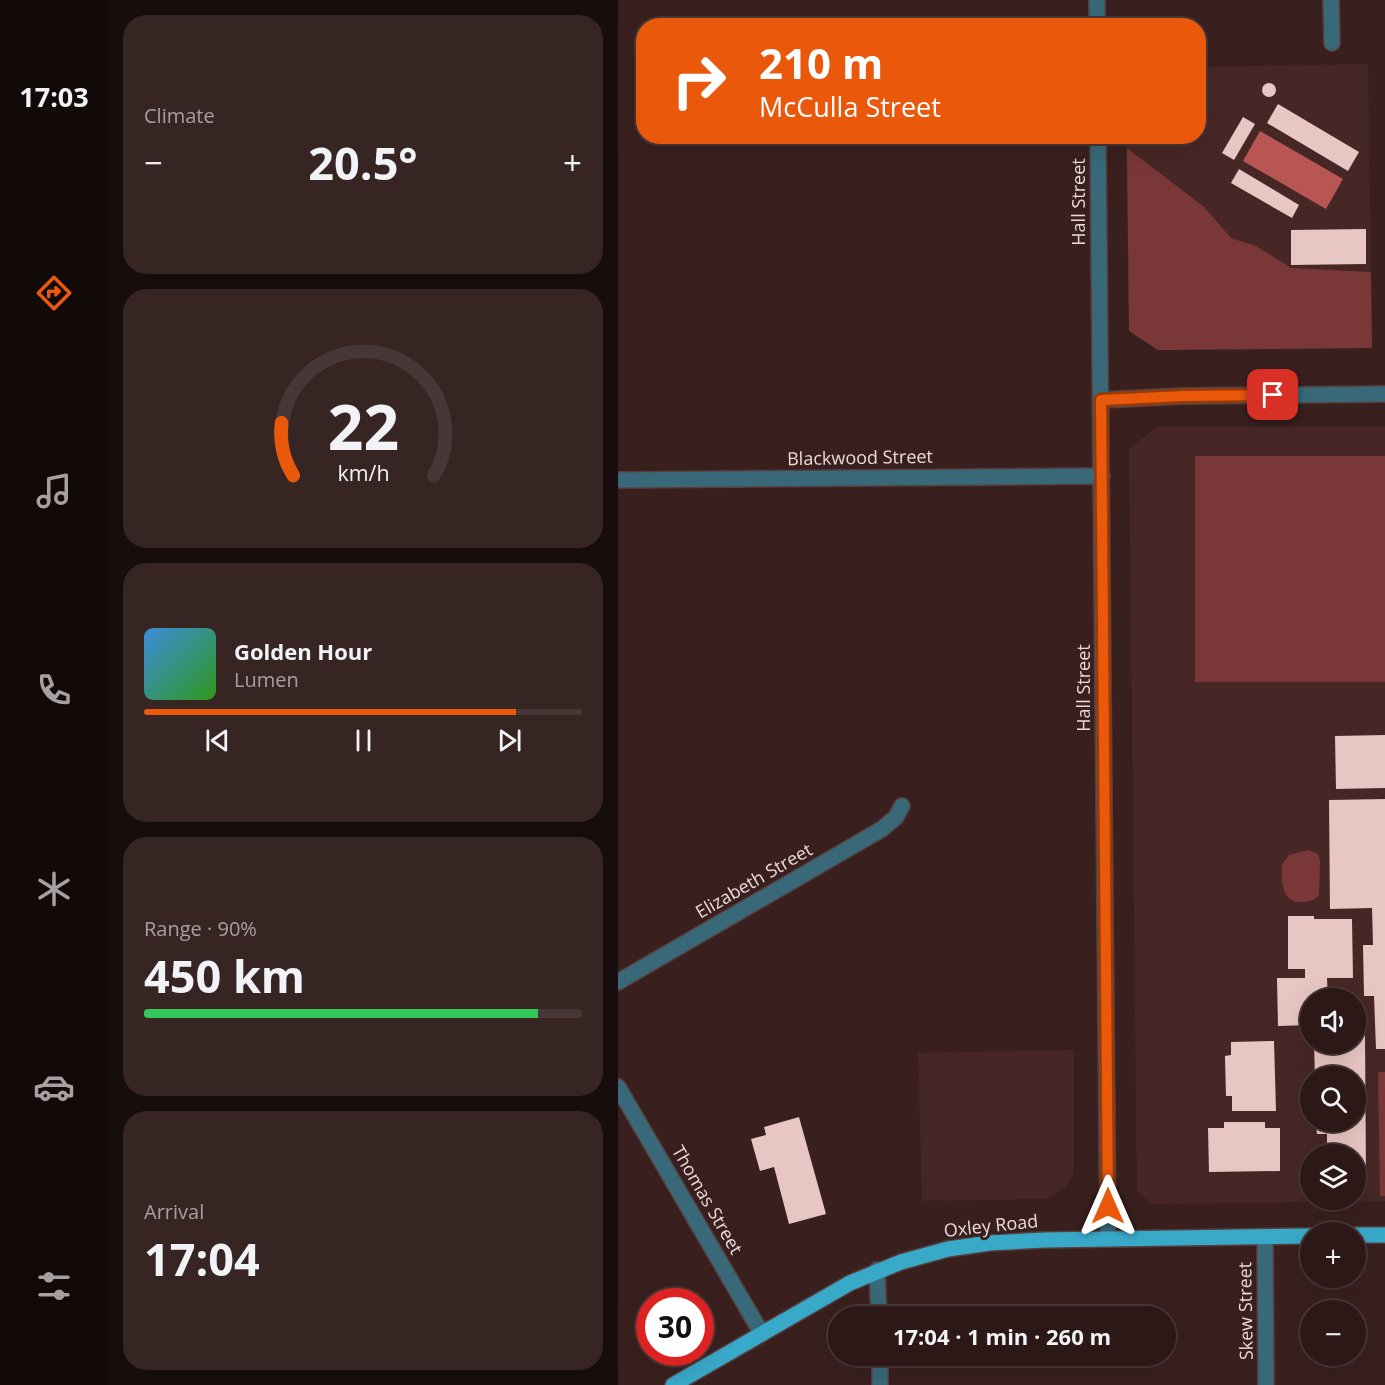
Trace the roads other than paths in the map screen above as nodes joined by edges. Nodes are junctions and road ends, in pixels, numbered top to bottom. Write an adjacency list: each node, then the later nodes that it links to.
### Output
1 (1097, 0): 3 (street)
2 (1331, 0): 4 (street)
3 (1097, 18)
4 (1332, 43)
5 (1098, 144): 7 (street, Hall Street)
6 (1385, 394): 7 (street)
7 (1101, 400): 8 (street, Hall Street)
8 (1102, 476): 9 (street, Blackwood Street); 17 (street, Hall Street)
9 (618, 480)
10 (902, 806): 11 (street, Elizabeth Street)
11 (618, 982)
12 (618, 1087): 20 (street, Thomas Street)
13 (1366, 1235): 14 (main road)
14 (1385, 1235)
15 (1300, 1236): 16 (main road, Oxley Road)
16 (1265, 1237): 17 (main road, Oxley Road); 24 (street, Skew Street)
17 (1108, 1239): 18 (main road, Oxley Road)
18 (877, 1270): 19 (street); 20 (main road, Oxley Road)
19 (879, 1306)
20 (762, 1334): 22 (main road, Oxley Road)
21 (880, 1366): 23 (street)
22 (673, 1385)
23 (880, 1385)
24 (1266, 1385)

